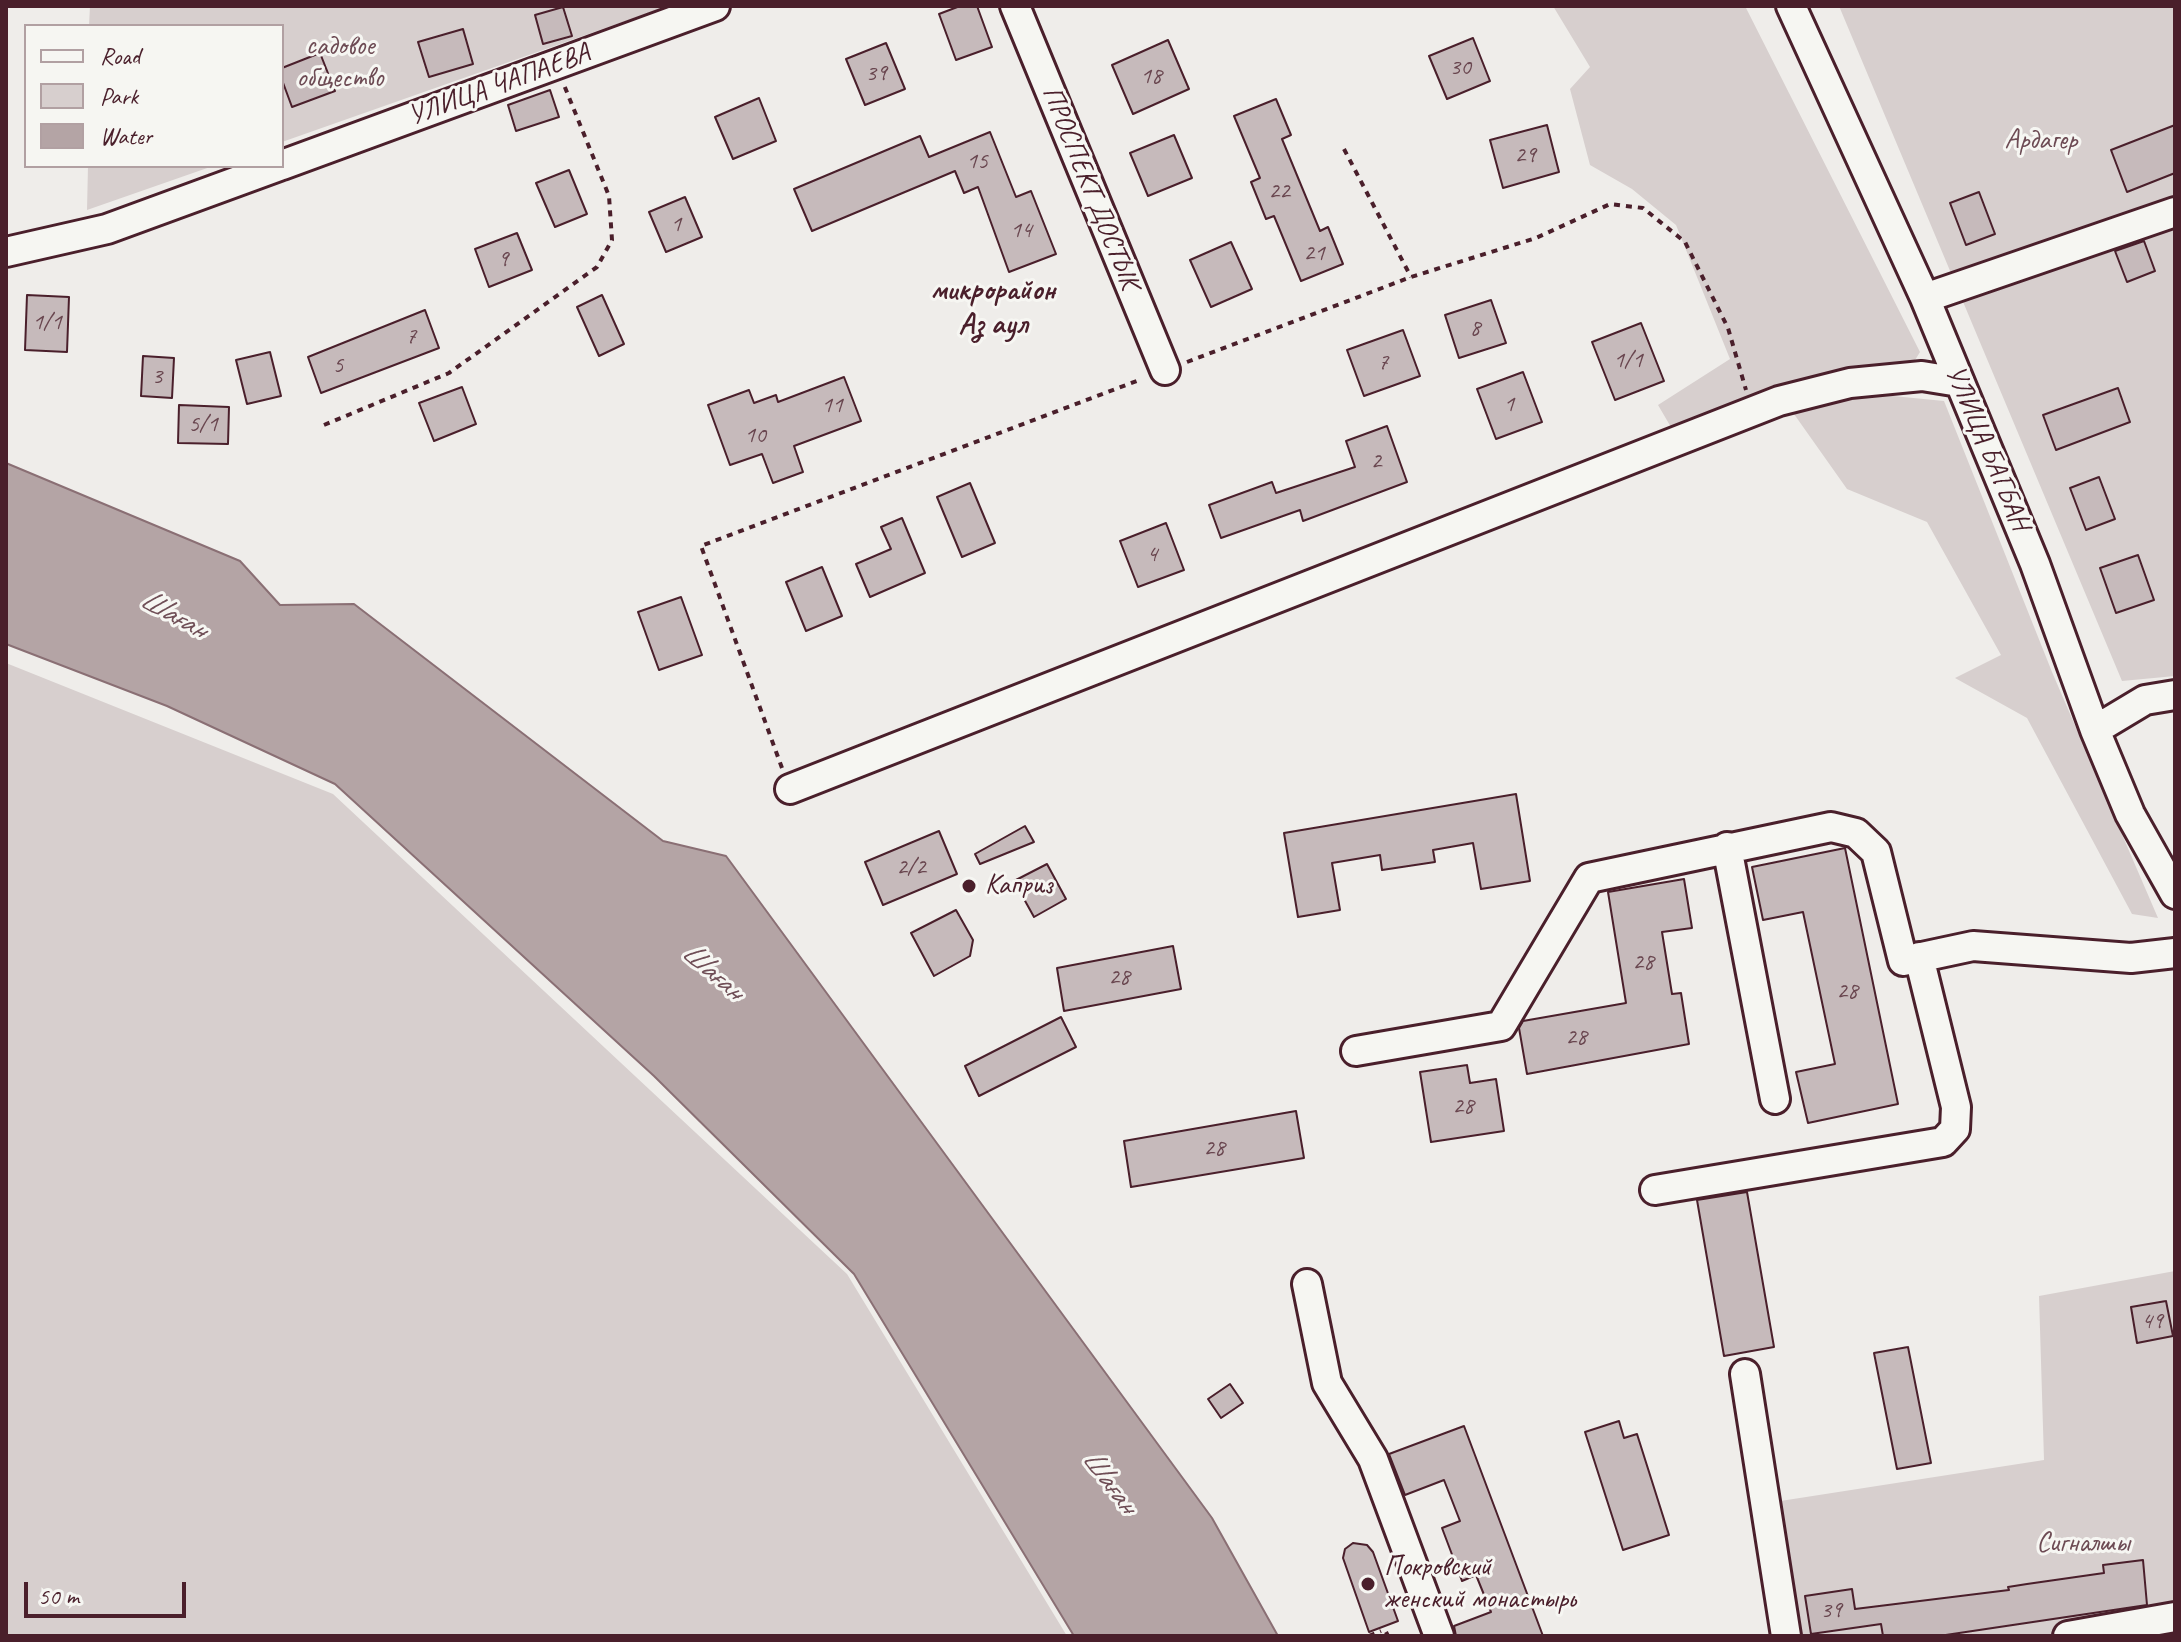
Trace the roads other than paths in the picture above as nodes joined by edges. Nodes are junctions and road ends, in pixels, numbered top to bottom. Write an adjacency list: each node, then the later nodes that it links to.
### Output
1 (715, 6): 4 (street, УЛИЦА ЧАПАЕВА)
2 (1015, 6): 9 (street, ПРОСПЕКТ ДОСТЫК)
3 (1791, 6): 8 (street, УЛИЦА БАГБАН)
4 (284, 164)
5 (272, 168): 7 (street, УЛИЦА ЧАПАЕВА)
6 (2175, 212): 8 (street)
7 (6, 252)
8 (1925, 298): 10 (street, УЛИЦА БАГБАН)
9 (1165, 370)
10 (1959, 382): 12 (street, УЛИЦА БАГБАН); 13 (street)
11 (2175, 695): 12 (street)
12 (2095, 730): 15 (street, УЛИЦА БАГБАН)
13 (790, 789)
14 (1727, 847): 17 (street); 18 (street); 19 (street)
15 (2175, 894)
16 (2175, 953): 17 (street)
17 (1919, 957): 20 (street)
18 (1356, 1051)
19 (1775, 1099)
20 (1655, 1190)
21 (1307, 1284): 24 (street)
22 (1745, 1374): 25 (street)
23 (2175, 1617): 26 (street)
24 (1439, 1636)
25 (1786, 1636)
26 (2068, 1636)

